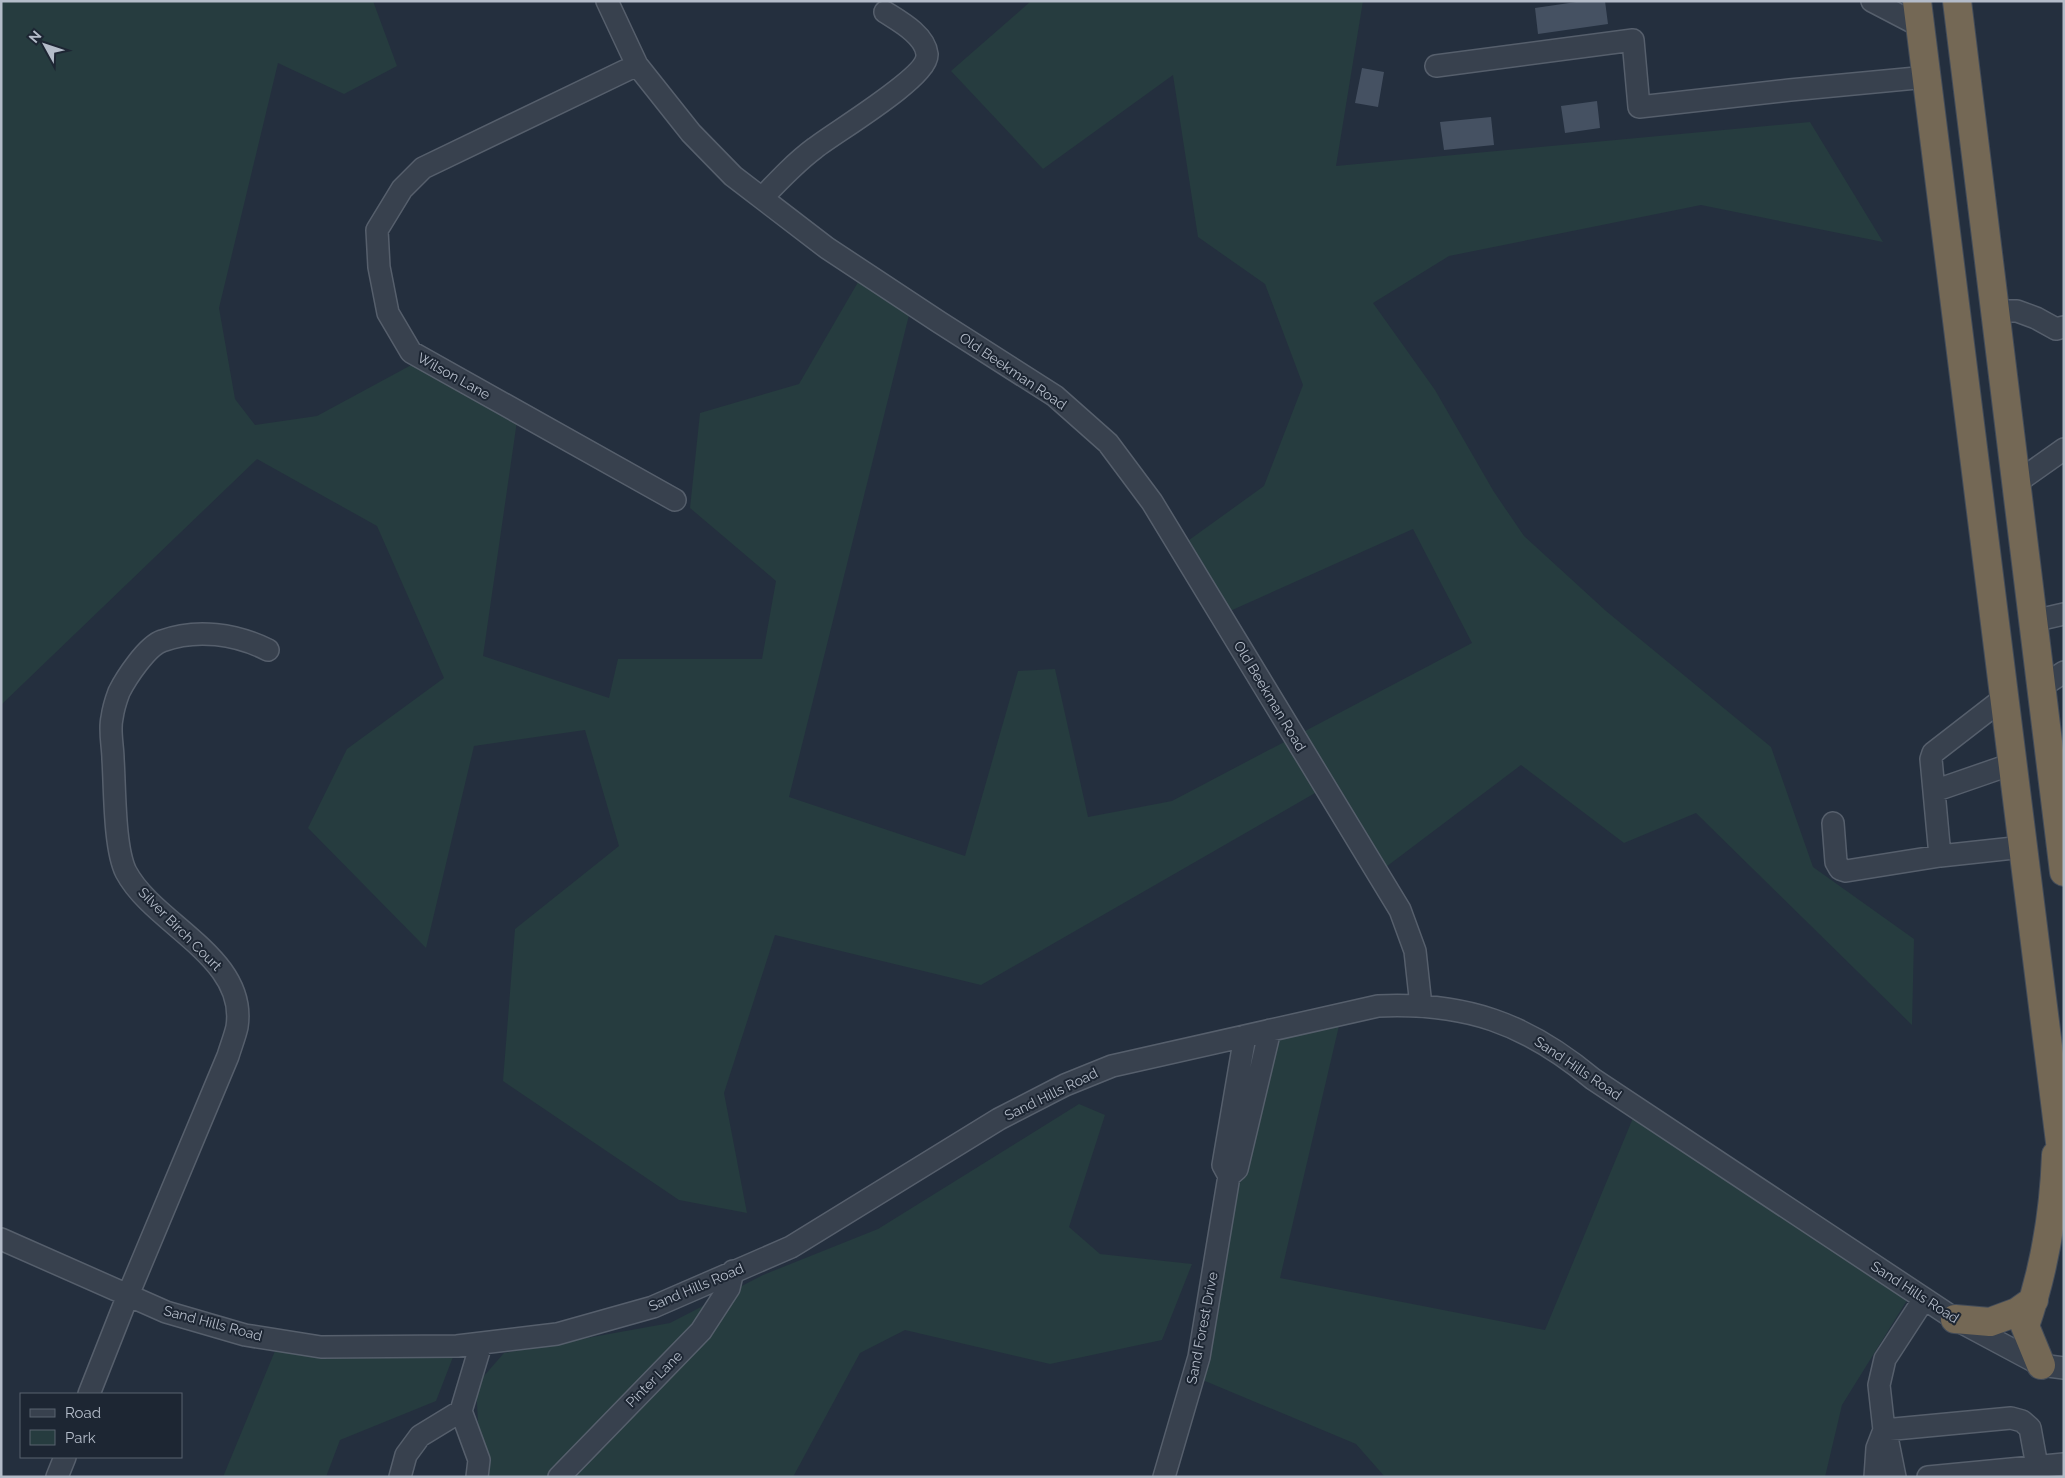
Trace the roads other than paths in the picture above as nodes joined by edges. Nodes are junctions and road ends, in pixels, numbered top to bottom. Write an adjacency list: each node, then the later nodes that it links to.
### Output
1 (607, 1): 6 (street, Old Beekman Road)
2 (1872, 1): 5 (street)
3 (1957, 1): 10 (highway)
4 (885, 12): 9 (street)
5 (1919, 14): 8 (highway)
6 (637, 65): 9 (street, Old Beekman Road); 14 (street, Wilson Lane)
7 (1436, 66): 8 (street)
8 (1927, 77): 20 (highway)
9 (762, 198): 27 (street, Old Beekman Road)
10 (1995, 311): 11 (street); 13 (highway)
11 (2064, 327)
12 (2064, 449): 13 (street)
13 (2016, 483): 16 (highway)
14 (675, 500)
15 (2064, 614): 16 (street)
16 (2033, 621): 19 (highway)
17 (268, 650): 35 (street, Silver Birch Court)
18 (2064, 672): 19 (street)
19 (2041, 687): 26 (highway)
20 (2004, 698): 21 (highway); 22 (street)
21 (2012, 764): 22 (street); 24 (highway)
22 (1934, 791): 25 (street)
23 (1832, 823): 25 (street)
24 (2023, 847): 25 (street); 30 (highway)
25 (1940, 856)
26 (2064, 872)
27 (1421, 1006): 28 (street, Sand Hills Road); 36 (street, Sand Hills Road)
28 (1270, 1030): 29 (street, Sand Hills Road); 32 (street, Sand Forest Drive)
29 (1244, 1036): 32 (street, Sand Forest Drive); 34 (street, Sand Hills Road)
30 (2058, 1126): 31 (highway); 37 (highway)
31 (2064, 1174)
32 (1229, 1176): 51 (street, Sand Forest Drive)
33 (1, 1239): 35 (street, Sand Hills Road)
34 (733, 1271): 39 (street, Sand Hills Road); 50 (street, Pinter Lane)
35 (128, 1295): 39 (street, Sand Hills Road); 41 (street, Silver Birch Court)
36 (1924, 1299): 38 (street, Sand Hills Road); 43 (street)
37 (2034, 1300): 38 (highway); 40 (highway)
38 (1956, 1319): 40 (street, Sand Hills Road)
39 (481, 1344): 42 (street)
40 (2053, 1366)
41 (90, 1393)
42 (462, 1411): 48 (street); 49 (street)
43 (1884, 1430): 46 (street); 52 (street); 53 (street)
44 (65, 1458): 47 (street)
45 (2064, 1464): 46 (street)
46 (2038, 1471): 54 (street)
47 (57, 1477)
48 (400, 1477)
49 (477, 1477)
50 (558, 1477)
51 (1164, 1477)
52 (1875, 1477)
53 (1895, 1477)
54 (1928, 1477)

